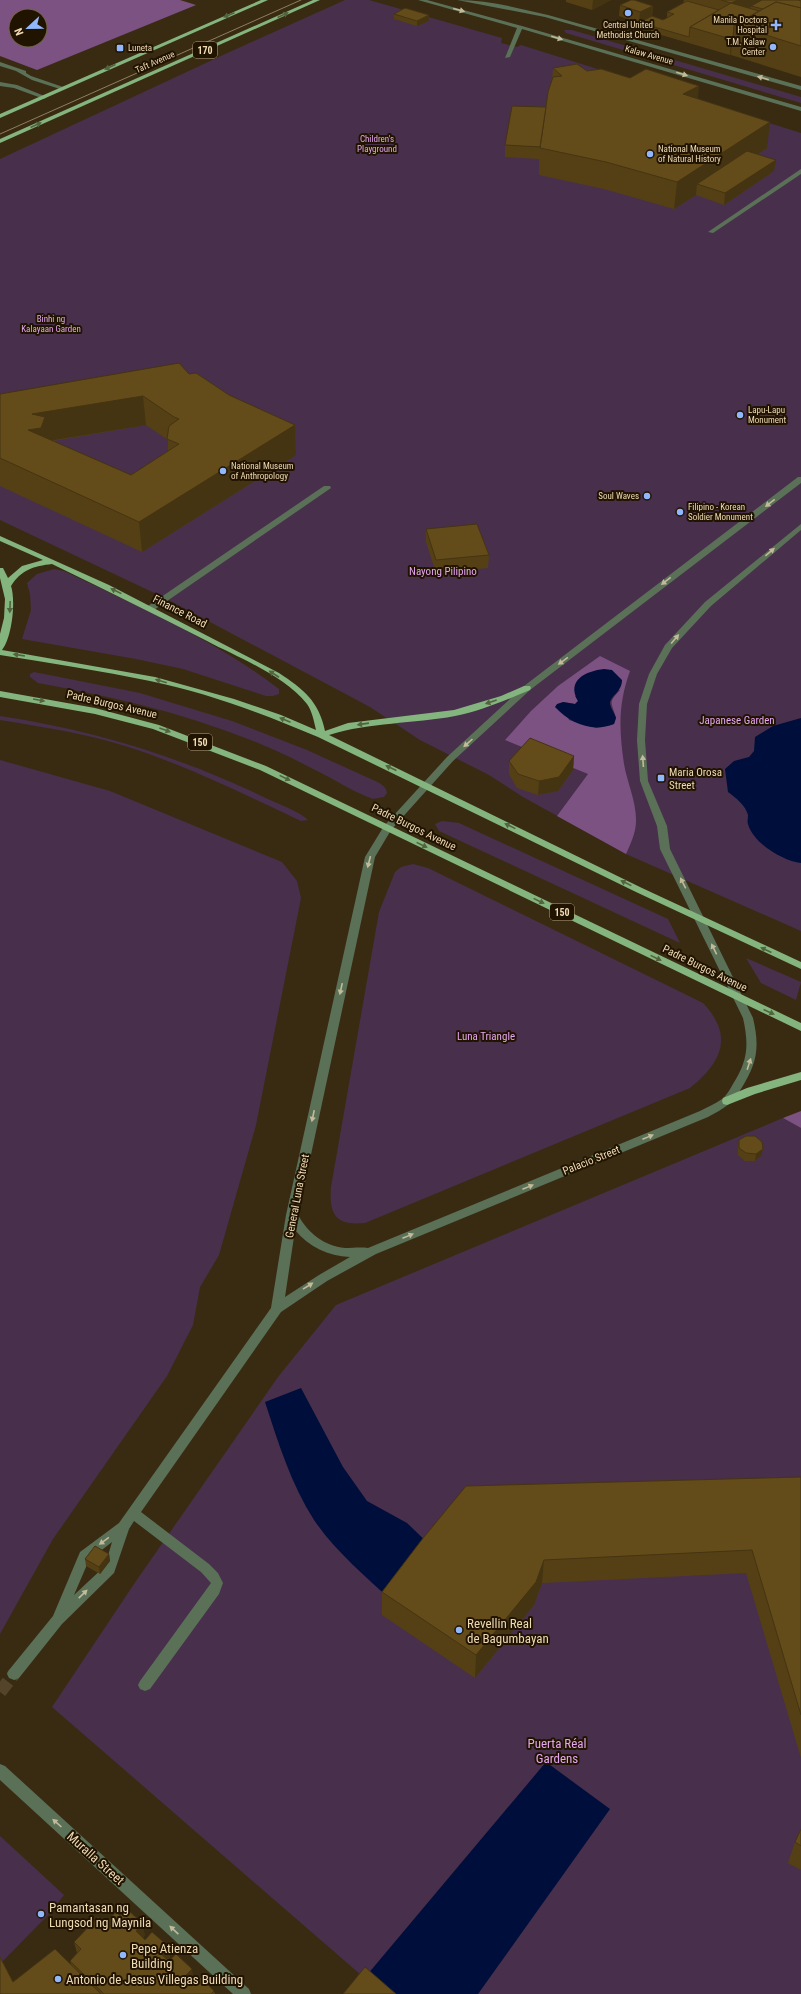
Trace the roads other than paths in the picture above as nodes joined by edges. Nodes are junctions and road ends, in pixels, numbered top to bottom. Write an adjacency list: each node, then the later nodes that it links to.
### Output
1 (265, 0): 11 (main road, Taft Avenue / 170, one-way to 11)
2 (317, 0): 16 (main road, Taft Avenue / 170, one-way to 2)
3 (421, 0): 7 (street, Kalaw Avenue, one-way to 7)
4 (460, 0): 6 (street, Kalaw Avenue)
5 (514, 0): 6 (street)
6 (512, 8): 12 (street, Kalaw Avenue, one-way to 6)
7 (520, 27): 8 (street); 14 (street, Kalaw Avenue, one-way to 14)
8 (506, 57)
9 (0, 64): 11 (street)
10 (0, 84): 13 (street)
11 (63, 88): 13 (main road, Taft Avenue / 170)
12 (801, 88)
13 (44, 97): 15 (main road, Taft Avenue / 170)
14 (801, 110)
15 (0, 116)
16 (0, 141)
17 (801, 170): 18 (street)
18 (711, 232)
19 (801, 479): 29 (street, one-way to 29)
20 (328, 488): 26 (street)
21 (801, 526): 34 (street, one-way to 21)
22 (0, 538): 23 (main road, Finance Road)
23 (57, 563): 25 (main road); 26 (main road, Finance Road, one-way to 23)
24 (0, 570): 25 (main road)
25 (7, 586): 27 (main road, one-way to 27)
26 (151, 608): 31 (main road, Finance Road, one-way to 26)
27 (0, 648)
28 (0, 652): 31 (main road, one-way to 28)
29 (527, 688): 31 (main road, one-way to 31); 32 (street, one-way to 32)
30 (0, 694): 33 (main road, Padre Burgos Avenue / 150, one-way to 33)
31 (321, 735): 32 (main road, one-way to 31)
32 (426, 784): 33 (street); 34 (main road, one-way to 32)
33 (387, 828): 36 (main road, Padre Burgos Avenue / 150, one-way to 36); 40 (street, General Luna Street, one-way to 40)
34 (699, 918): 35 (main road, one-way to 34); 36 (street, Palacio Street, one-way to 34)
35 (801, 966)
36 (738, 997): 37 (main road, Padre Burgos Avenue / 150, one-way to 37); 39 (street, Palacio Street, one-way to 36)
37 (801, 1027)
38 (801, 1076): 39 (main road)
39 (727, 1101): 41 (street, Palacio Street, one-way to 39)
40 (292, 1215): 41 (street); 42 (street, General Luna Street)
41 (372, 1251): 42 (street, Palacio Street, one-way to 41)
42 (277, 1310): 43 (street, General Luna Street)
43 (133, 1513): 44 (street, General Luna Street); 47 (street)
44 (124, 1527): 45 (street, General Luna Street, one-way to 44); 45 (street, General Luna Street, one-way to 45)
45 (57, 1620): 46 (street, General Luna Street)
46 (14, 1674)
47 (145, 1685)
48 (0, 1771): 49 (street, Muralla Street, one-way to 48)
49 (244, 1994)

